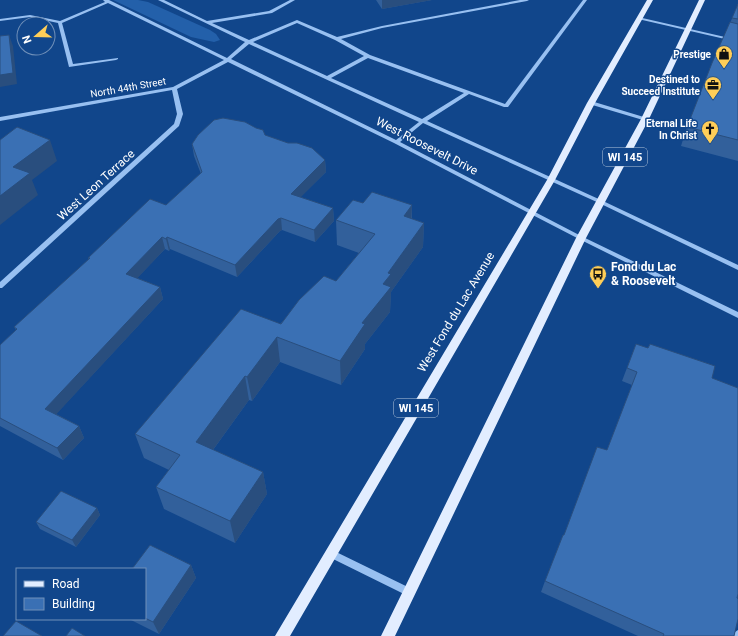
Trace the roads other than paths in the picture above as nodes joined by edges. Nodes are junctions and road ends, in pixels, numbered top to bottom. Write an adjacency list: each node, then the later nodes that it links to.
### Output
1 (160, 0): 11 (street, West Roosevelt Drive)
2 (293, 0): 11 (street)
3 (528, 0): 13 (street)
4 (585, 0): 21 (street, North 44th Street)
5 (650, 0): 8 (main road, West Fond du Lac Avenue / WI 145)
6 (702, 0): 12 (main road, WI 145)
7 (107, 1): 10 (street); 18 (street, West Roosevelt Drive)
8 (640, 18): 12 (street); 22 (main road, West Fond du Lac Avenue / WI 145)
9 (0, 20): 10 (street)
10 (60, 22): 17 (street)
11 (207, 22): 15 (street, West Roosevelt Drive)
12 (688, 29): 14 (street); 24 (main road, WI 145)
13 (337, 39): 15 (street, North 44th Street); 16 (street, North 44th Street)
14 (738, 41)
15 (248, 42): 18 (street, North 44th Street); 19 (street, West Roosevelt Drive)
16 (368, 56): 19 (street); 21 (street, North 44th Street)
17 (116, 60)
18 (227, 60): 20 (street, North 44th Street); 26 (street, West Roosevelt Drive)
19 (326, 78): 25 (street, West Roosevelt Drive)
20 (174, 88): 23 (street, North 44th Street); 32 (street, West Leon Terrace)
21 (467, 93): 25 (street)
22 (591, 103): 24 (street); 27 (main road, West Fond du Lac Avenue / WI 145)
23 (0, 119)
24 (645, 119): 28 (main road, WI 145)
25 (423, 121): 26 (street); 27 (street, West Roosevelt Drive)
26 (396, 142): 29 (street, West Roosevelt Drive)
27 (552, 180): 28 (street, West Roosevelt Drive); 29 (main road, West Fond du Lac Avenue / WI 145)
28 (601, 202): 30 (main road, WI 145); 31 (street, West Roosevelt Drive)
29 (531, 212): 30 (street, West Roosevelt Drive); 34 (main road, West Fond du Lac Avenue / WI 145)
30 (581, 238): 33 (street, West Roosevelt Drive); 35 (main road, WI 145)
31 (738, 268)
32 (0, 286)
33 (738, 315)
34 (330, 553): 35 (street); 36 (main road, West Fond du Lac Avenue / WI 145)
35 (409, 592): 37 (main road, WI 145)
36 (282, 636)
37 (388, 636)

